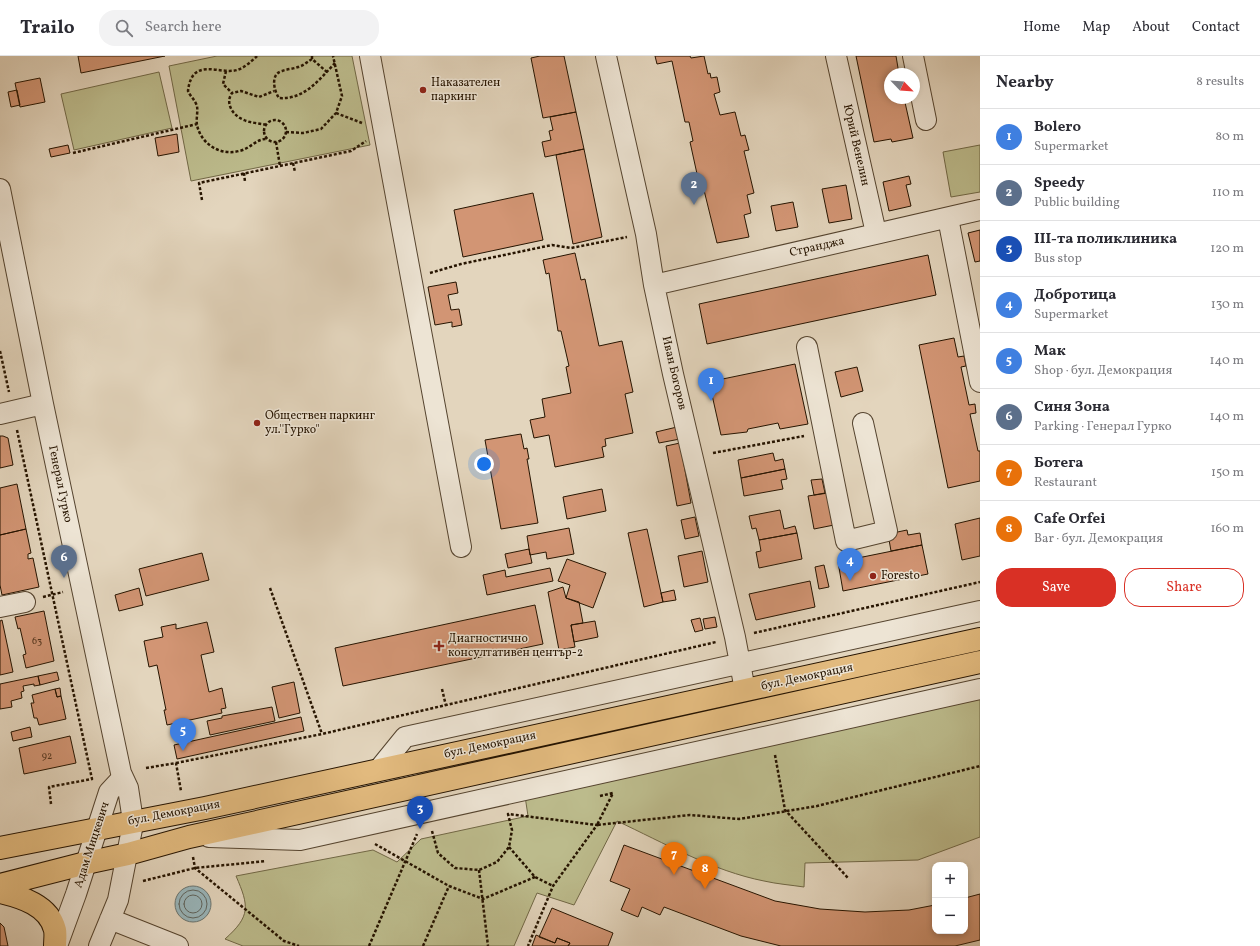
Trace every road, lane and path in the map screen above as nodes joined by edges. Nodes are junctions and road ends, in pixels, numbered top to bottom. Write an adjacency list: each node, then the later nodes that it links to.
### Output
1 (257, 56): 9 (path)
2 (333, 56): 8 (path)
3 (370, 56): 34 (street)
4 (606, 56): 32 (street, Иван Богоров)
5 (836, 56): 33 (street, Юрий Венелин)
6 (913, 56): 14 (street)
7 (312, 58): 10 (path); 11 (path)
8 (335, 63): 10 (path); 13 (path)
9 (226, 71): 12 (path); 15 (path)
10 (327, 72): 11 (path)
11 (274, 91): 12 (path)
12 (232, 93): 16 (path)
13 (336, 113): 17 (path); 18 (path)
14 (926, 120)
15 (197, 124): 20 (path); 22 (path)
16 (266, 125): 18 (path); 20 (path)
17 (364, 129)
18 (286, 132): 21 (path)
19 (365, 136): 23 (path)
20 (266, 139): 21 (path)
21 (276, 142): 24 (path)
22 (73, 153)
23 (293, 163): 24 (path); 25 (path)
24 (280, 166): 26 (path)
25 (295, 172)
26 (244, 173): 27 (path); 29 (path)
27 (245, 182)
28 (0, 189): 39 (street, Генерал Гурко)
29 (202, 200)
30 (980, 210): 31 (street, Странджа)
31 (948, 218): 33 (street, Странджа); 38 (street)
32 (646, 234): 34 (path); 35 (street, Иван Богоров)
33 (876, 234): 35 (street, Странджа)
34 (412, 278): 44 (street)
35 (654, 285): 43 (street, Иван Богоров)
36 (807, 347): 42 (street)
37 (0, 351): 40 (path)
38 (980, 382)
39 (43, 404): 40 (street); 46 (street, Генерал Гурко)
40 (6, 413): 48 (path)
41 (863, 423): 42 (street)
42 (824, 432): 43 (path)
43 (694, 456): 52 (street, Иван Богоров)
44 (460, 547)
45 (980, 582): 52 (path)
46 (82, 588): 48 (path); 64 (street, Генерал Гурко)
47 (270, 588): 58 (path)
48 (53, 594): 49 (path); 67 (path)
49 (25, 602): 50 (street)
50 (0, 607)
51 (980, 611): 55 (street)
52 (735, 637): 55 (street, Иван Богоров); 58 (path)
53 (980, 639): 57 (main road, бул. Демокрация)
54 (980, 662): 78 (main road, бул. Демокрация)
55 (740, 665): 57 (street, Иван Богоров); 63 (street)
56 (980, 689): 59 (street, бул. Демокрация)
57 (745, 690): 63 (main road, бул. Демокрация)
58 (322, 734): 60 (path)
59 (771, 735): 68 (path); 78 (street, бул. Демокрация)
60 (176, 763): 62 (path); 65 (path)
61 (980, 766): 68 (path)
62 (146, 768)
63 (379, 769): 72 (main road, бул. Демокрация)
64 (122, 778): 72 (street, Адам Мицкевич); 74 (street, Адам Мицкевич)
65 (181, 788)
66 (598, 796): 73 (path)
67 (51, 804)
68 (785, 810): 73 (path); 87 (path)
69 (523, 811): 70 (path)
70 (508, 814): 71 (path); 73 (path); 79 (path)
71 (501, 816)
72 (132, 821): 74 (main road, бул. Демокрация); 81 (street, Адам Мицкевич)
73 (597, 825): 91 (path)
74 (96, 828): 80 (main road, бул. Демокрация); 83 (street, Адам Мицкевич)
75 (439, 829): 76 (path)
76 (432, 831): 82 (path); 85 (path)
77 (371, 842): 82 (path)
78 (191, 845): 81 (main road, бул. Демокрация); 84 (path)
79 (509, 847): 85 (path); 86 (path)
80 (0, 848)
81 (128, 854): 83 (main road, бул. Демокрация); 94 (street, Адам Мицкевич)
82 (406, 860): 90 (path); 99 (path)
83 (86, 863): 89 (main road, бул. Демокрация); 95 (street, Адам Мицкевич)
84 (195, 868): 88 (path); 98 (path)
85 (478, 870): 93 (path)
86 (535, 877): 91 (path); 93 (path)
87 (848, 878)
88 (140, 882)
89 (0, 885)
90 (449, 886): 93 (path); 100 (path)
91 (553, 886): 102 (path)
92 (0, 892): 95 (main road)
93 (483, 899): 101 (path)
94 (110, 919): 96 (street, Адам Мицкевич); 97 (street)
95 (56, 946)
96 (99, 946)
97 (178, 946)
98 (299, 946)
99 (369, 946)
100 (423, 946)
101 (488, 946)
102 (528, 946)

